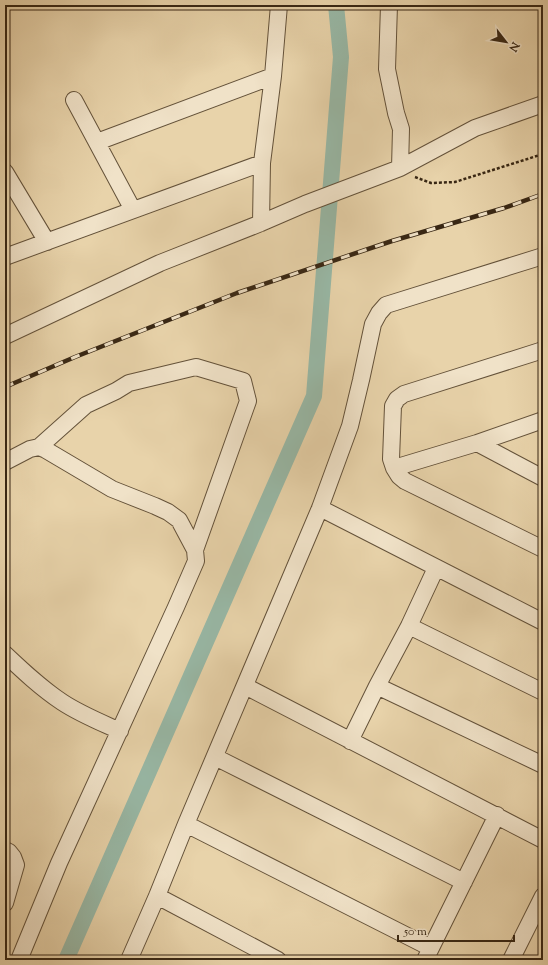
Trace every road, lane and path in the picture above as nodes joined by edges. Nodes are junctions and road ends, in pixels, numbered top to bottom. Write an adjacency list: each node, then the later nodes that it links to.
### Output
1 (279, 5): 3 (street)
2 (389, 5): 9 (street)
3 (273, 76): 6 (street); 8 (street)
4 (74, 100): 6 (street)
5 (543, 104): 9 (street)
6 (96, 142): 11 (street)
7 (543, 154): 9 (path)
8 (262, 163): 11 (street); 12 (street)
9 (400, 168): 12 (street)
10 (5, 172): 13 (street)
11 (133, 210): 13 (street)
12 (261, 223): 16 (street)
13 (46, 242): 15 (street)
14 (543, 256): 24 (street)
15 (5, 258)
16 (5, 336)
17 (543, 350): 22 (street)
18 (543, 420): 19 (street)
19 (477, 443): 22 (street); 23 (street)
20 (39, 447): 21 (street); 26 (street); 26 (street)
21 (5, 462)
22 (394, 468): 25 (street)
23 (543, 478)
24 (320, 508): 27 (street); 31 (street)
25 (543, 549)
26 (195, 550): 34 (street)
27 (436, 568): 28 (street); 29 (street)
28 (543, 622)
29 (410, 626): 32 (street); 33 (street)
30 (5, 654): 34 (street)
31 (245, 686): 35 (street); 36 (street)
32 (377, 686): 35 (street); 37 (street)
33 (543, 692)
34 (120, 731): 49 (street)
35 (350, 741): 38 (street)
36 (215, 756): 39 (street); 42 (street)
37 (543, 765)
38 (497, 815): 40 (street); 42 (street)
39 (186, 824): 43 (street); 48 (street)
40 (543, 840)
41 (5, 850): 45 (street)
42 (464, 882): 48 (street)
43 (157, 896): 50 (street); 51 (street)
44 (543, 896): 46 (street)
45 (5, 903)
46 (538, 920): 52 (street)
47 (5, 954): 49 (street)
48 (428, 954)
49 (18, 960)
50 (128, 960)
51 (278, 960)
52 (511, 960)

